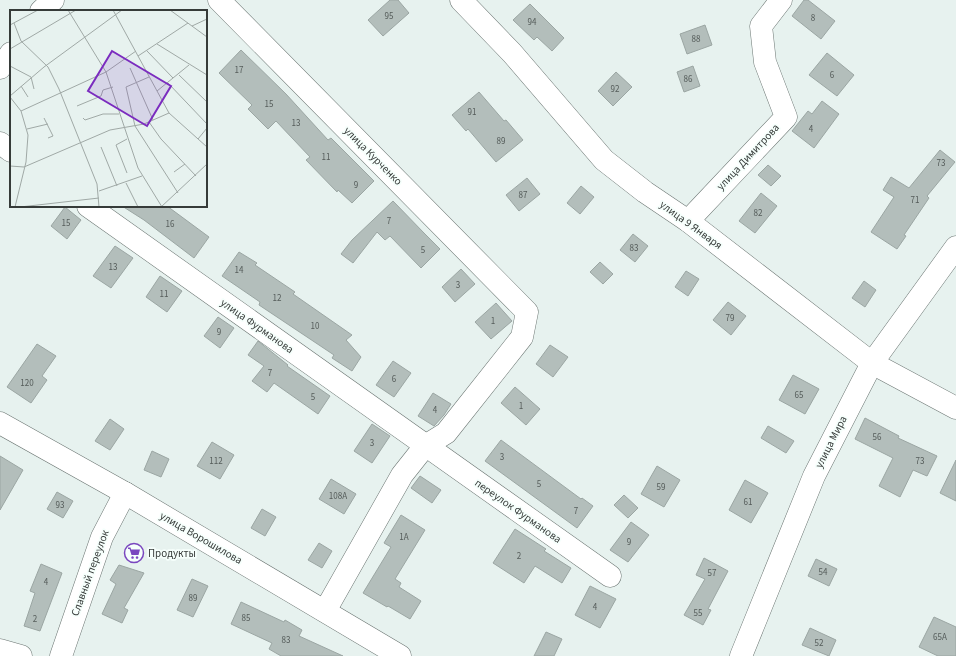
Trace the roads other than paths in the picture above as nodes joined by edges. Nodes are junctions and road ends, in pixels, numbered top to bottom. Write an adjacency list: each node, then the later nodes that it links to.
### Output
1 (53, 0): 5 (street)
2 (219, 0): 16 (street, улица Курченко)
3 (461, 0): 11 (street, улица 9 Января)
4 (781, 0): 11 (street, улица Димитрова)
5 (43, 10)
6 (10, 54): 7 (street)
7 (0, 68)
8 (0, 143): 9 (street)
9 (10, 150)
10 (89, 207): 16 (street, улица Фурманова)
11 (688, 221): 13 (street, улица 9 Января)
12 (956, 247): 13 (street, улица Мира)
13 (872, 362): 14 (street, улица 9 Января); 24 (street, улица Мира)
14 (956, 408)
15 (0, 423): 17 (street, улица Ворошилова)
16 (425, 446): 18 (street, переулок Фурманова); 19 (street)
17 (125, 493): 19 (street, улица Ворошилова); 22 (street, Славный переулок)
18 (610, 576)
19 (325, 611): 23 (street, улица Ворошилова)
20 (0, 650): 21 (street)
21 (22, 656)
22 (61, 656)
23 (400, 656)
24 (741, 656)

